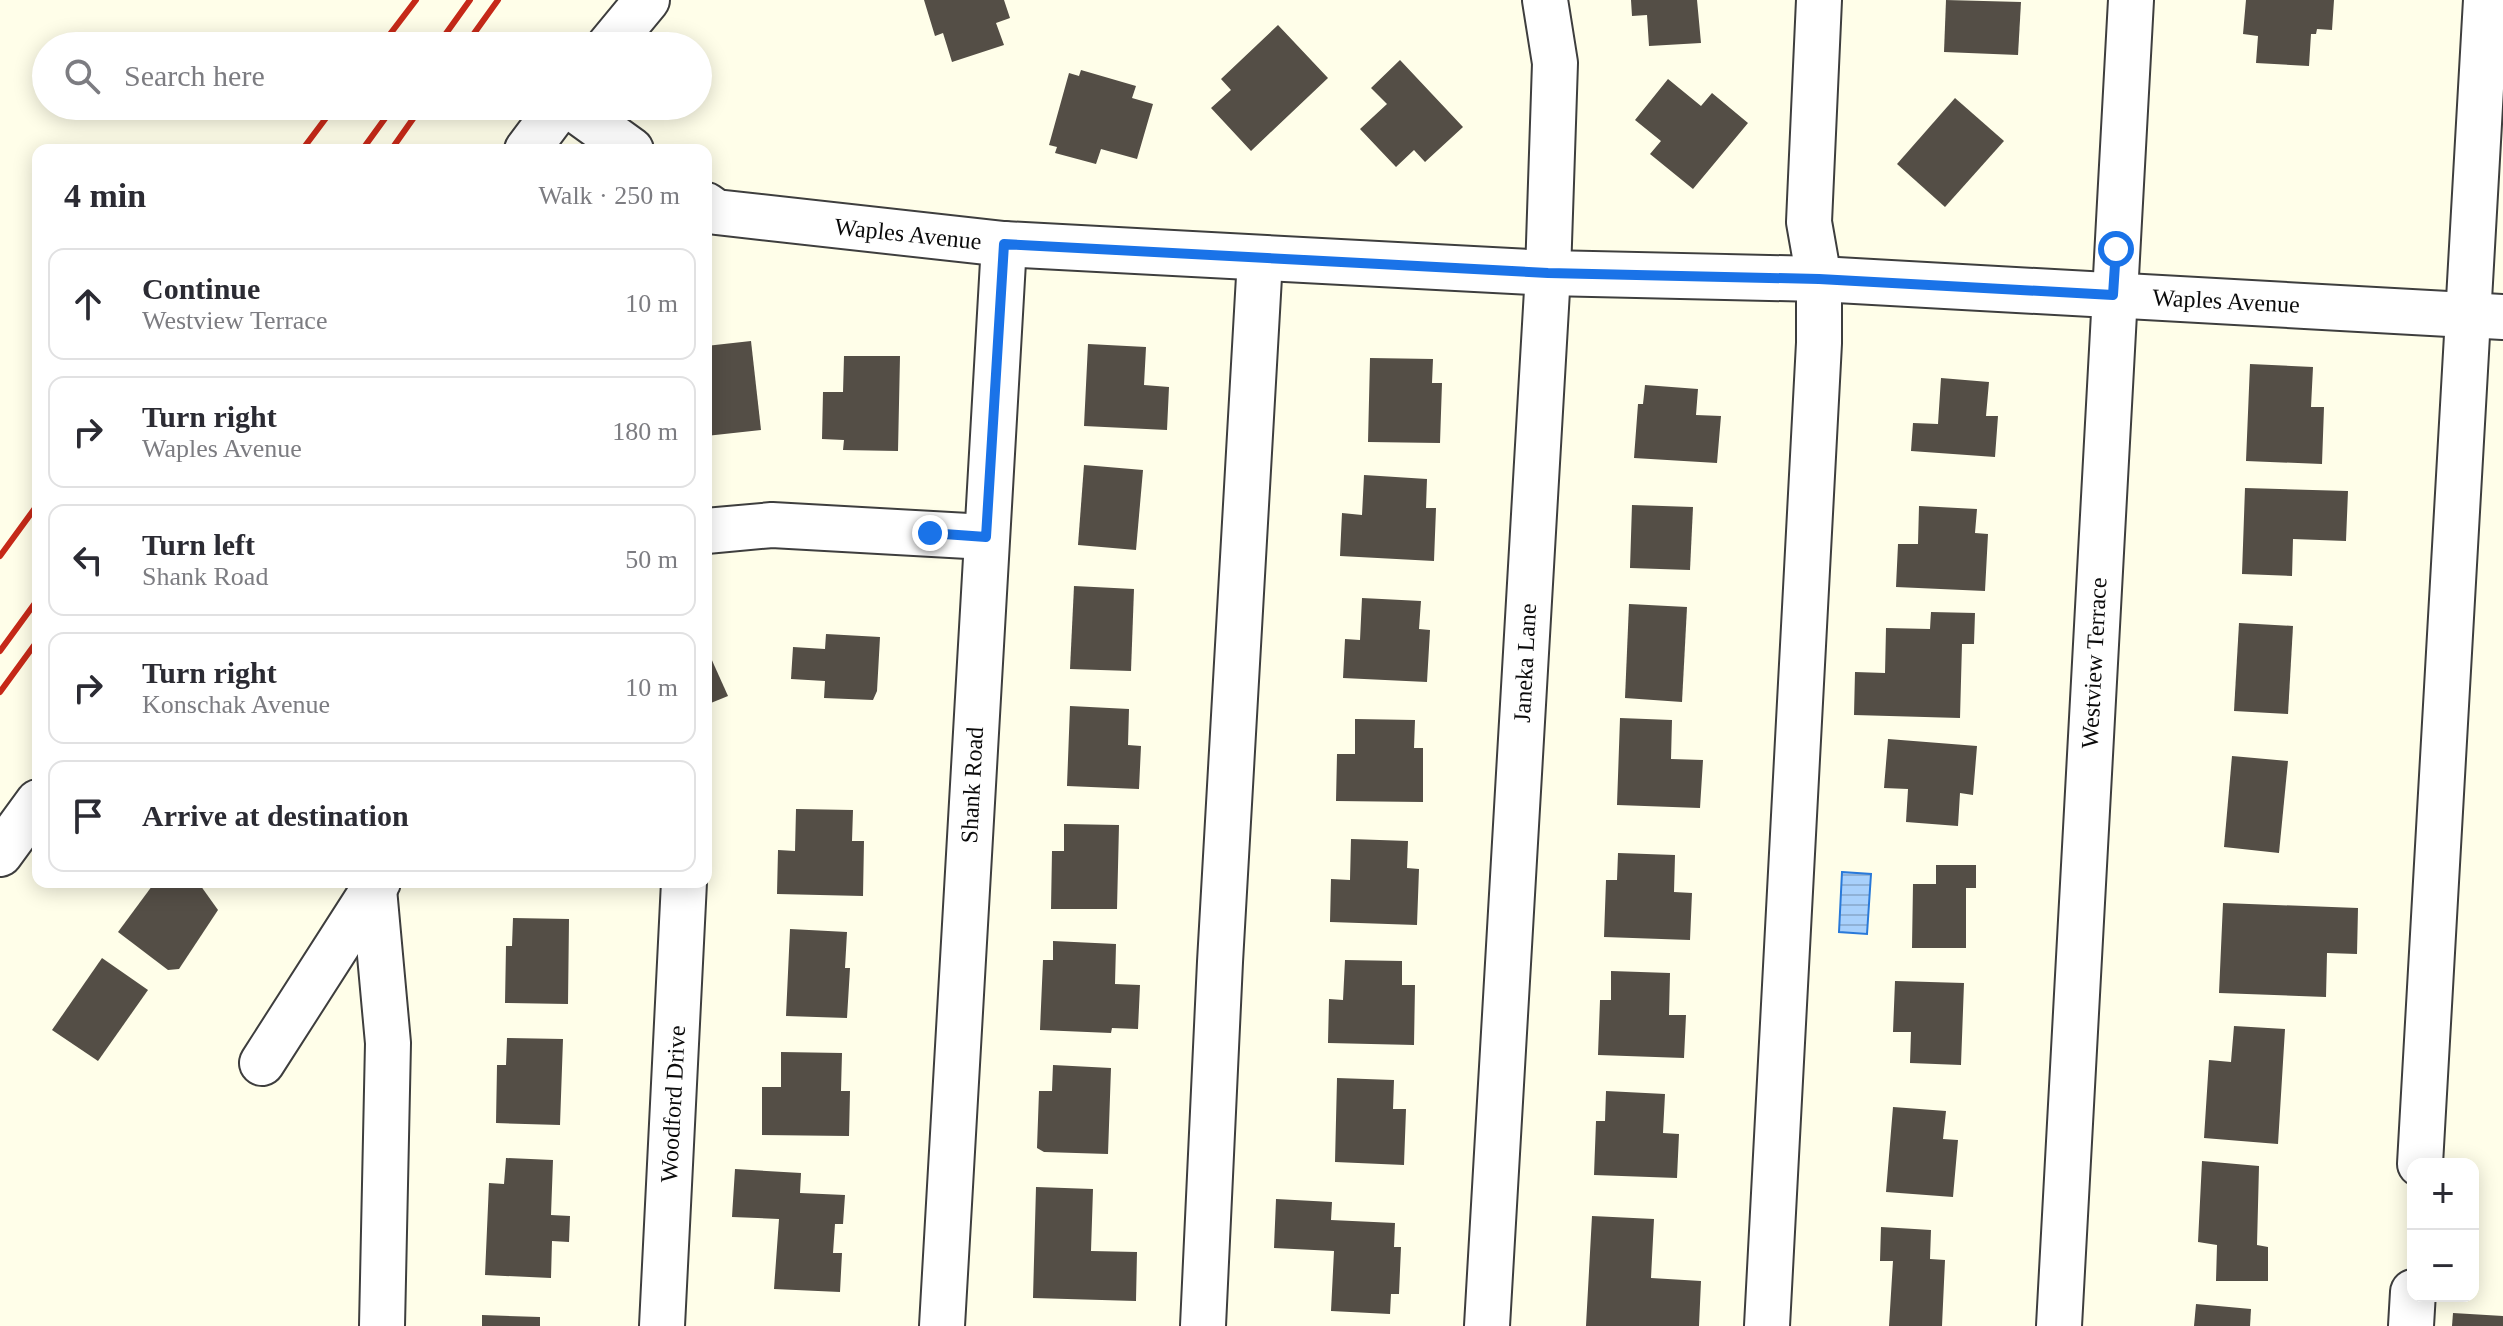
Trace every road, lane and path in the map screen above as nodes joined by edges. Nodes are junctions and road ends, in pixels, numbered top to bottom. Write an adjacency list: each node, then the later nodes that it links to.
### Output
1 (647, 0): 6 (street)
2 (1545, 0): 14 (street, Janeka Lane)
3 (1819, 0): 15 (street)
4 (2131, 0): 16 (street, Westview Terrace)
5 (2486, 0): 17 (street)
6 (621, 32)
7 (550, 120): 9 (street)
8 (589, 120): 10 (street)
9 (532, 144)
10 (623, 144)
11 (712, 209): 12 (street, Waples Avenue)
12 (1004, 244): 13 (street, Waples Avenue); 19 (street, Shank Road)
13 (1260, 259): 14 (street, Waples Avenue); 31 (street)
14 (1548, 273): 15 (street, Waples Avenue); 32 (street, Janeka Lane)
15 (1819, 279): 16 (street, Waples Avenue); 33 (street)
16 (2113, 295): 17 (street, Waples Avenue); 34 (street, Westview Terrace)
17 (2486, 316): 26 (street)
18 (712, 530): 19 (street)
19 (986, 537): 30 (street, Shank Road)
20 (32, 810): 21 (street)
21 (0, 854)
22 (375, 888): 25 (street)
23 (376, 888): 28 (street)
24 (684, 888): 29 (street, Woodford Drive)
25 (262, 1063)
26 (2420, 1158)
27 (2412, 1302): 35 (street)
28 (382, 1326)
29 (662, 1326)
30 (942, 1326)
31 (1203, 1326)
32 (1487, 1326)
33 (1767, 1326)
34 (2059, 1326)
35 (2411, 1326)

